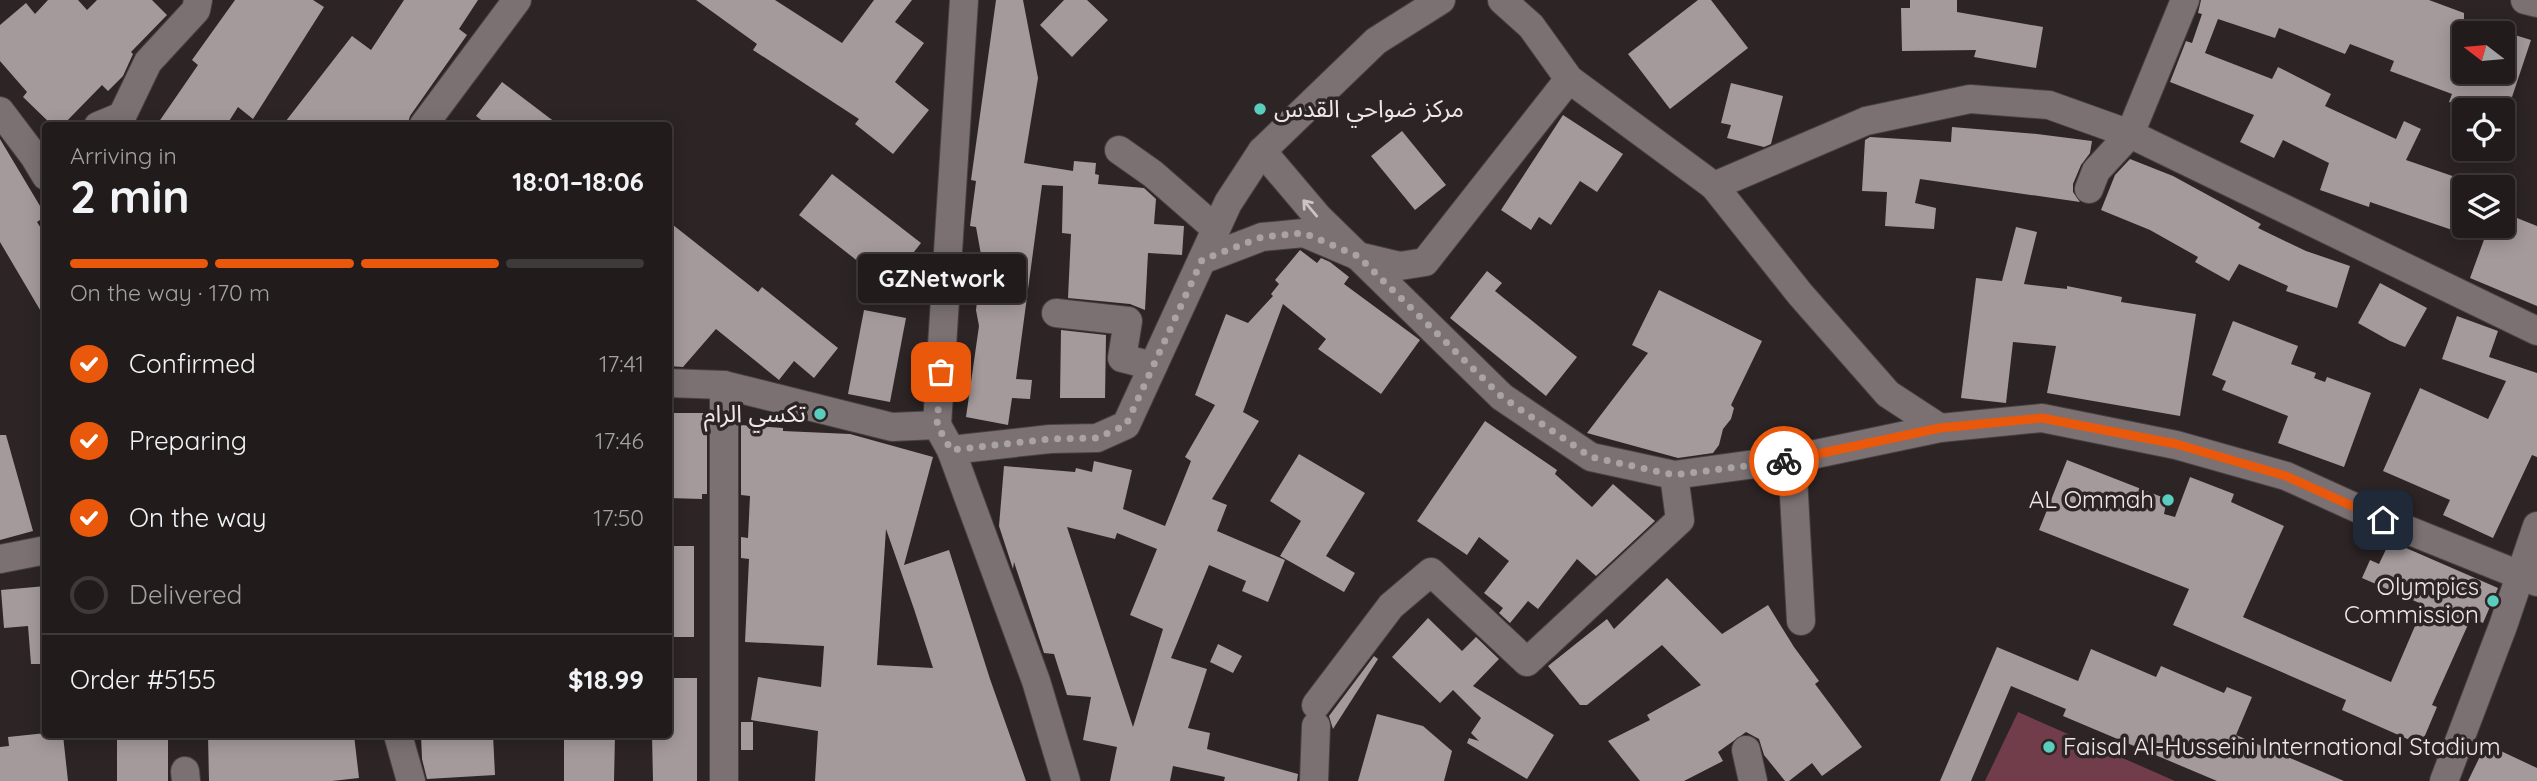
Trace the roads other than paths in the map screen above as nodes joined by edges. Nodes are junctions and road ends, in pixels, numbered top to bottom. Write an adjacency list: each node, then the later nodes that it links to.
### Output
1 (517, 0): 12 (street)
2 (964, 0): 27 (street)
3 (1441, 0): 15 (street)
4 (1502, 0): 9 (street)
5 (2185, 0): 13 (street)
6 (2525, 0): 8 (street)
7 (193, 3): 11 (street)
8 (2537, 3)
9 (1569, 79): 17 (street); 20 (street)
10 (0, 111): 16 (street)
11 (108, 122)
12 (426, 122)
13 (2130, 134): 17 (street); 18 (street); 23 (street)
14 (1119, 150): 19 (street)
15 (1262, 151): 19 (street); 20 (street, one-way to 15)
16 (42, 160)
17 (1714, 186): 28 (street)
18 (2089, 189)
19 (1216, 229): 21 (street)
20 (1358, 256): 21 (street); 31 (street)
21 (1202, 260): 24 (street)
22 (1056, 313): 24 (street)
23 (2537, 331)
24 (1153, 366): 29 (street)
25 (672, 383): 26 (street)
26 (724, 385): 27 (street); 40 (street)
27 (937, 425): 29 (street)
28 (1940, 428): 30 (street); 35 (street)
29 (951, 450): 41 (street)
30 (1792, 460): 31 (street); 36 (street)
31 (1674, 475): 42 (street)
32 (2537, 526): 35 (street)
33 (42, 551): 34 (street)
34 (0, 559)
35 (2529, 579): 44 (street)
36 (1801, 621)
37 (399, 738): 39 (street)
38 (1746, 750): 43 (street)
39 (411, 781)
40 (724, 781)
41 (1066, 781)
42 (1314, 781)
43 (1753, 781)
44 (2444, 781)

